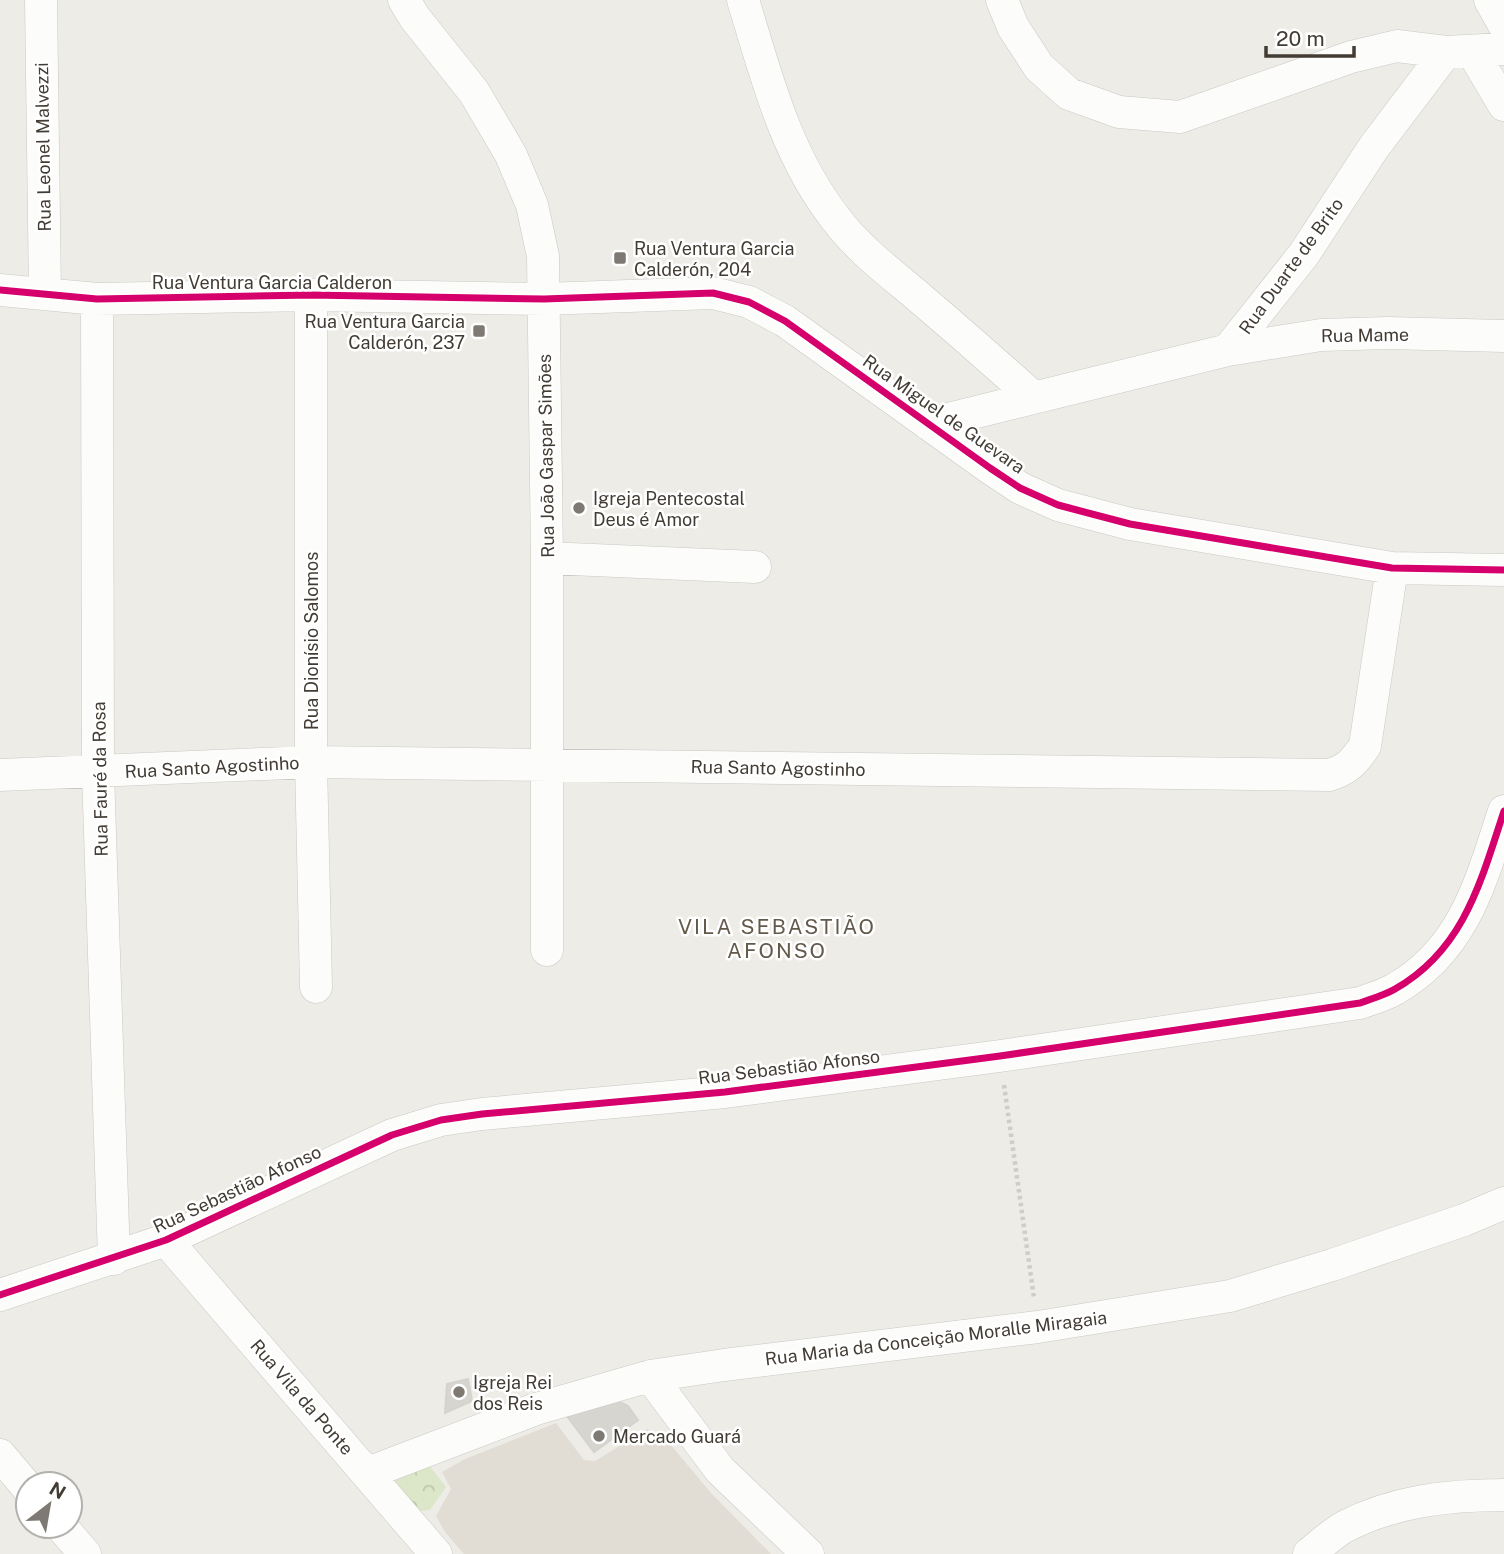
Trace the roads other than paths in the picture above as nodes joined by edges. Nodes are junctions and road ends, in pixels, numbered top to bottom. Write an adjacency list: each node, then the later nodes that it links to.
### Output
1 (41, 0): 11 (street, Rua Leonel Malvezzi)
2 (404, 0): 14 (street, Rua João Gaspar Simões)
3 (743, 0): 17 (street)
4 (1002, 0): 8 (street)
5 (1490, 0): 6 (street)
6 (1504, 24)
7 (1504, 49): 8 (street)
8 (1459, 52): 9 (street); 16 (street, Rua Duarte de Brito)
9 (1504, 105)
10 (0, 290): 11 (street, Rua Ventura Garcia Calderon)
11 (45, 294): 13 (street, Rua Ventura Garcia Calderon)
12 (311, 295): 13 (street, Rua Ventura Garcia Calderon); 14 (street, Rua Ventura Garcia Calderon); 23 (street, Rua Dionísio Salomos)
13 (97, 299): 25 (street, Rua Fauré da Rosa)
14 (544, 299): 18 (street, Rua Miguel de Guevara); 19 (street, Rua João Gaspar Simões)
15 (1504, 336): 16 (street, Rua Mame)
16 (1228, 350): 17 (street, Rua Duarte de Brito)
17 (1033, 397): 18 (street, Rua Duarte de Brito)
18 (928, 424): 21 (street, Rua Miguel de Guevara)
19 (547, 558): 20 (street); 24 (street, Rua João Gaspar Simões)
20 (755, 567)
21 (1392, 568): 22 (street, Rua Miguel de Guevara); 24 (street, Rua Santo Agostinho)
22 (1504, 570)
23 (311, 762): 24 (street, Rua Santo Agostinho); 25 (street, Rua Santo Agostinho); 29 (street, Rua Dionísio Salomos)
24 (545, 764): 28 (street, Rua João Gaspar Simões)
25 (99, 772): 26 (street, Rua Santo Agostinho); 32 (street, Rua Fauré da Rosa)
26 (0, 775)
27 (1504, 811): 31 (street, Rua Sebastião Afonso)
28 (547, 950)
29 (316, 987)
30 (1504, 1203): 34 (street, Rua Maria da Conceição Moralle Miragaia)
31 (166, 1240): 32 (street, Rua Sebastião Afonso); 37 (street, Rua Vila da Ponte)
32 (114, 1259): 33 (street, Rua Sebastião Afonso)
33 (0, 1295)
34 (650, 1376): 37 (street, Rua Maria da Conceição Moralle Miragaia); 42 (street)
35 (0, 1455): 36 (street)
36 (14, 1472)
37 (368, 1473): 41 (street, Rua Vila da Ponte)
38 (1504, 1494): 43 (street)
39 (73, 1540): 40 (street)
40 (85, 1554)
41 (436, 1554)
42 (808, 1554)
43 (1309, 1554)

